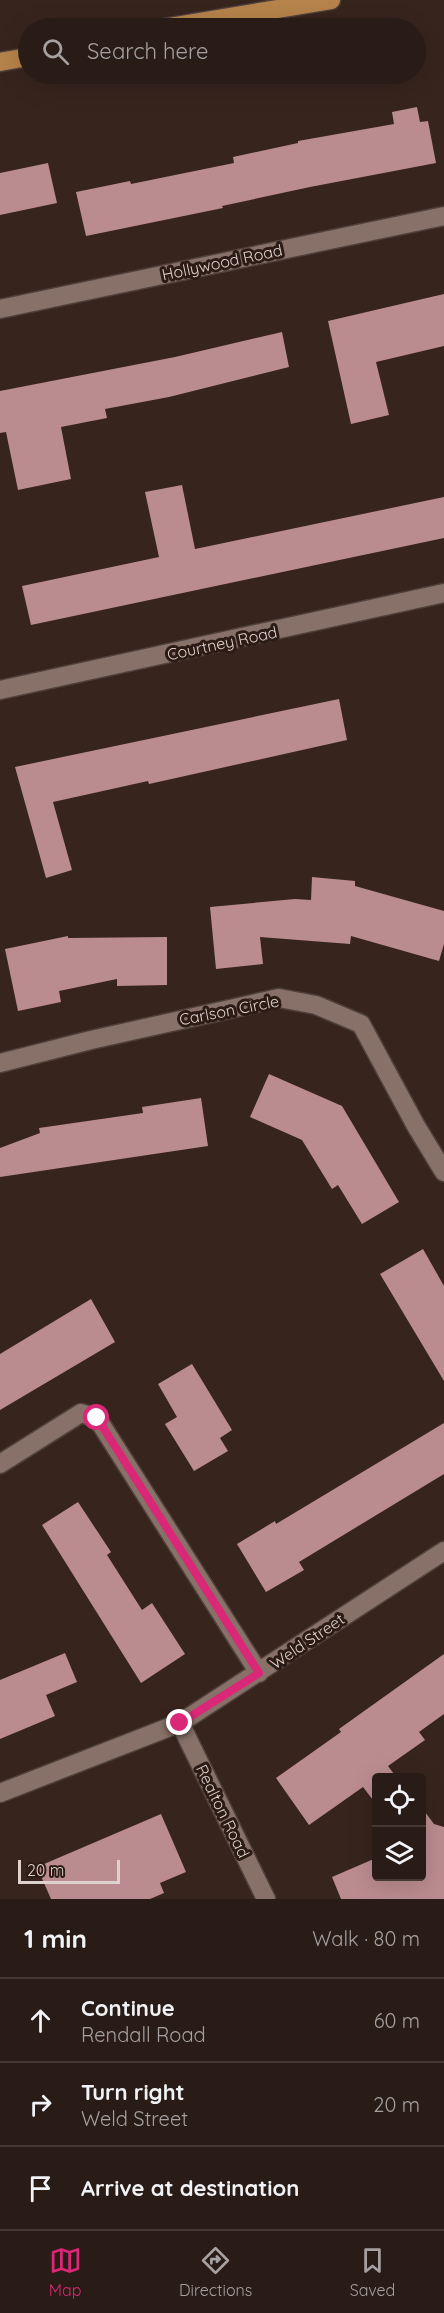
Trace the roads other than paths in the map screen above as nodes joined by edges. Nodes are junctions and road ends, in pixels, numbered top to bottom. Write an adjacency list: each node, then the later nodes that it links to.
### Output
1 (331, 0): 2 (highway)
2 (224, 18)
3 (18, 59): 4 (highway)
4 (0, 62)
5 (444, 216): 6 (street, Hollywood Road)
6 (0, 309)
7 (444, 593): 8 (street, Courtney Road)
8 (0, 690)
9 (0, 1063): 10 (street, Carlson Circle)
10 (444, 1172)
11 (0, 1464): 13 (street)
12 (444, 1551): 13 (street, Weld Street)
13 (259, 1673): 14 (street, Weld Street)
14 (180, 1723): 15 (street, Weld Street); 16 (street, Realton Road)
15 (0, 1793)
16 (266, 1899)

